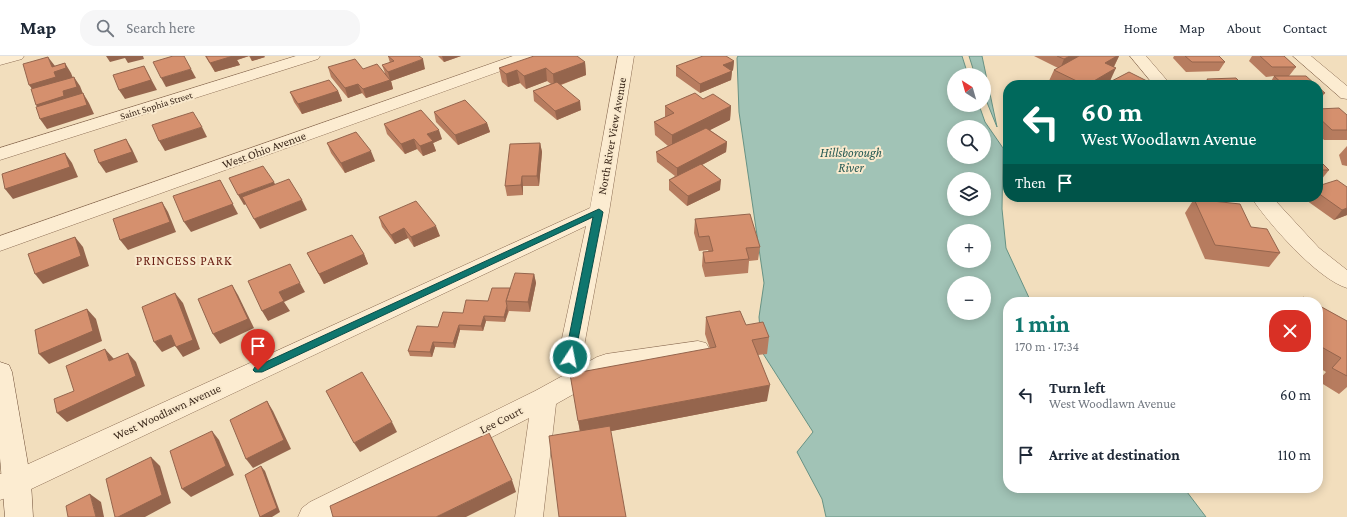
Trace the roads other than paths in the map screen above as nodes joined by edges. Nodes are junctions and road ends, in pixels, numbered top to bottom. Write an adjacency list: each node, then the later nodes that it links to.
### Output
1 (16, 56): 7 (street)
2 (312, 56): 10 (street, Saint Sophia Street)
3 (528, 56): 13 (street, West Ohio Avenue)
4 (626, 56): 12 (street, North River View Avenue)
5 (1138, 56): 8 (street)
6 (1301, 56): 9 (street)
7 (0, 60)
8 (1159, 80)
9 (1347, 94)
10 (0, 154)
11 (1265, 202): 14 (street)
12 (599, 212): 16 (street, North River View Avenue); 19 (street, West Woodlawn Avenue)
13 (0, 244)
14 (1343, 271)
15 (698, 350): 18 (street, Lee Court)
16 (570, 357)
17 (0, 372): 19 (street)
18 (544, 398): 21 (street, Lee Court); 22 (street)
19 (6, 488): 20 (street)
20 (19, 517)
21 (312, 517)
22 (529, 517)

